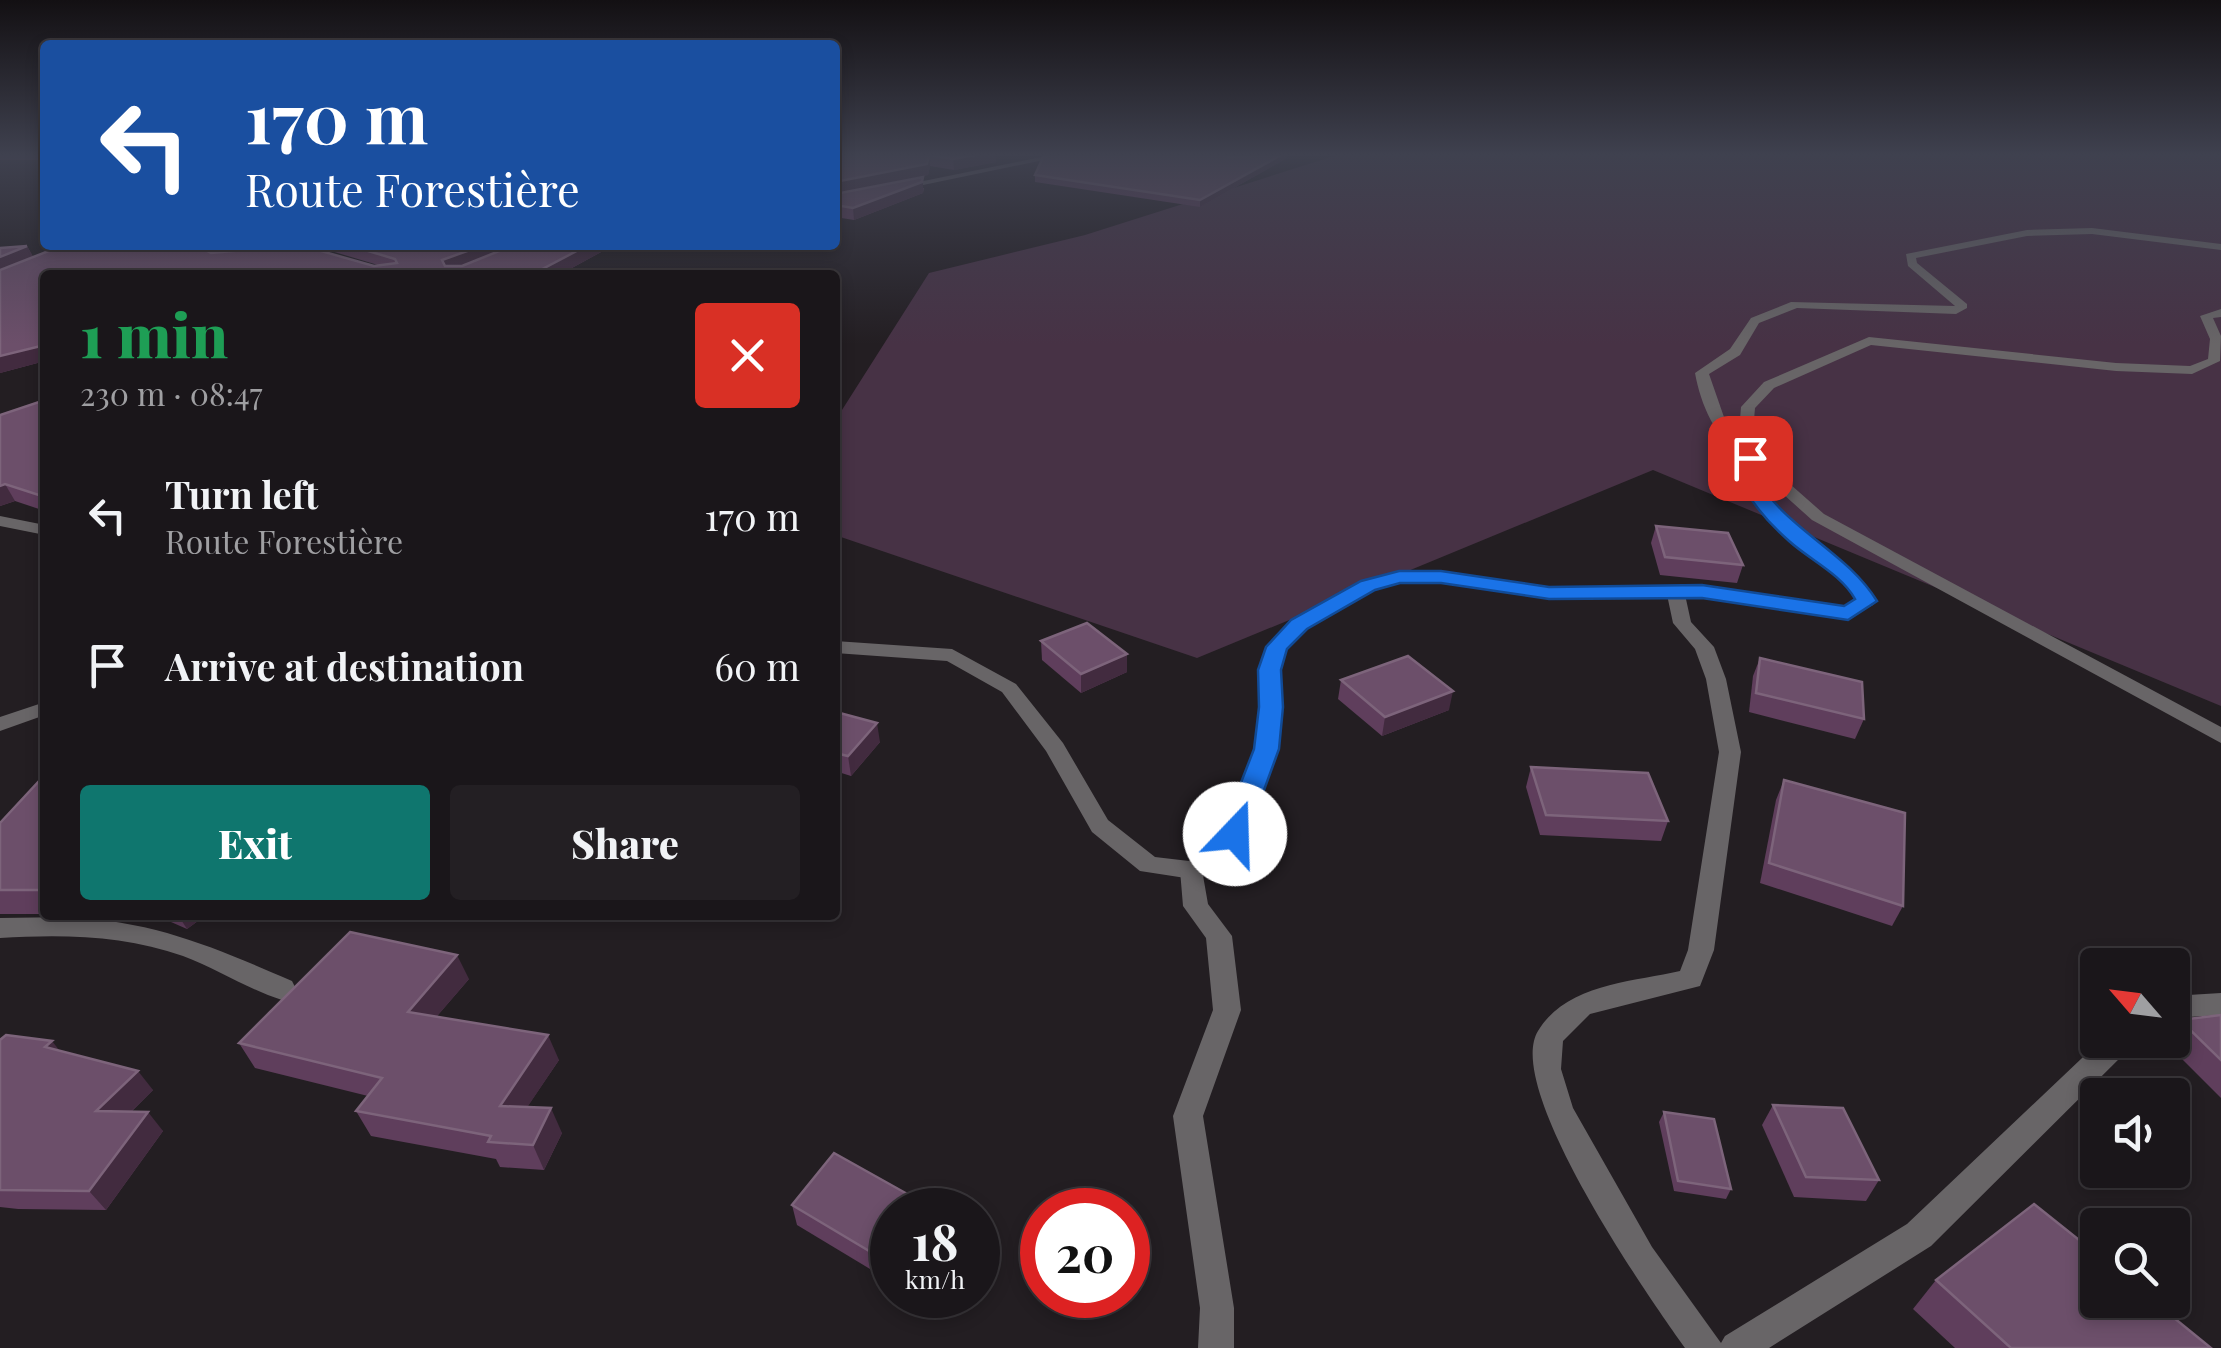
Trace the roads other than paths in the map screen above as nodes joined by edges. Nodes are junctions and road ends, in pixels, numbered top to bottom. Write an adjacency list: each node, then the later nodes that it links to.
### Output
1 (2221, 247): 3 (street)
2 (2221, 313): 3 (street)
3 (1750, 458): 6 (street); 10 (street)
4 (0, 521): 5 (street)
5 (40, 529)
6 (1674, 590): 11 (street); 18 (street)
7 (840, 647): 11 (street)
8 (40, 710): 9 (street)
9 (0, 724)
10 (2221, 736)
11 (1192, 870): 17 (street)
12 (0, 928): 13 (street)
13 (282, 989)
14 (2221, 1004): 15 (street)
15 (2190, 1006)
16 (2101, 1058): 19 (street)
17 (1216, 1348)
18 (1706, 1348)
19 (1737, 1348)

